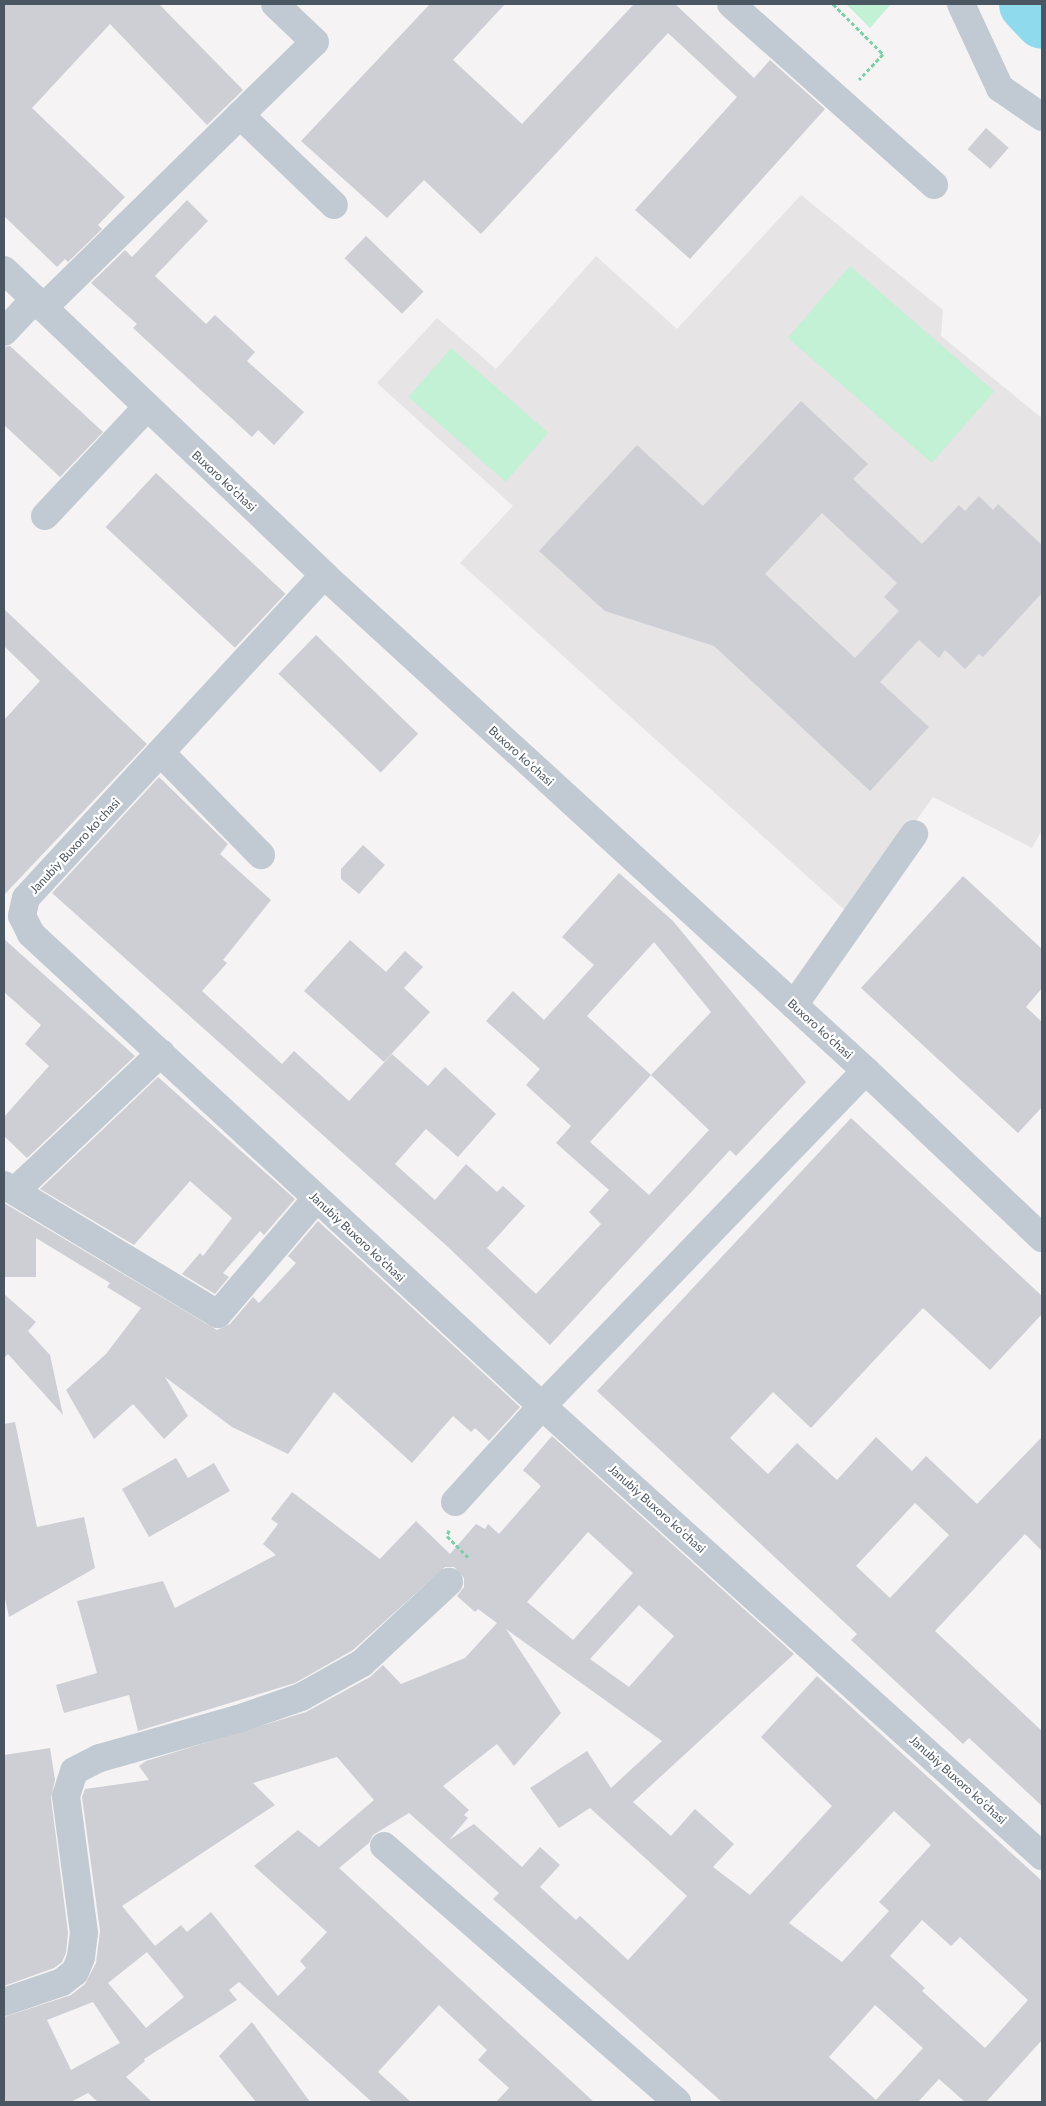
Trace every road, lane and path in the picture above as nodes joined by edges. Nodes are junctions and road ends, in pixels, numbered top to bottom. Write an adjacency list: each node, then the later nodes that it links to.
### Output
1 (275, 4): 6 (street)
2 (731, 4): 5 (street)
3 (833, 4): 5 (path)
4 (961, 4): 7 (street)
5 (839, 101): 8 (street)
6 (240, 115): 9 (street); 11 (street)
7 (1042, 117)
8 (934, 185)
9 (334, 205)
10 (4, 270): 11 (street, Buxoro koʻchasi)
11 (39, 304): 12 (street); 13 (street, Buxoro koʻchasi)
12 (4, 332)
13 (147, 407): 14 (street); 15 (street, Buxoro koʻchasi)
14 (45, 516)
15 (324, 575): 16 (street, Janubiy Buxoro koʻchasi); 19 (street, Buxoro koʻchasi)
16 (161, 753): 18 (street); 20 (street, Janubiy Buxoro koʻchasi)
17 (914, 834): 19 (street)
18 (261, 855)
19 (794, 1005): 21 (street, Buxoro koʻchasi)
20 (161, 1053): 22 (street); 23 (street, Janubiy Buxoro koʻchasi)
21 (866, 1071): 24 (street, Buxoro koʻchasi); 25 (street)
22 (10, 1188): 23 (street)
23 (316, 1199): 25 (street, Janubiy Buxoro koʻchasi)
24 (1042, 1238)
25 (542, 1406): 26 (street); 29 (street, Janubiy Buxoro koʻchasi)
26 (455, 1502): 27 (path)
27 (449, 1582): 30 (street)
28 (384, 1846): 31 (street)
29 (1042, 1856)
30 (4, 2002)
31 (677, 2102)

